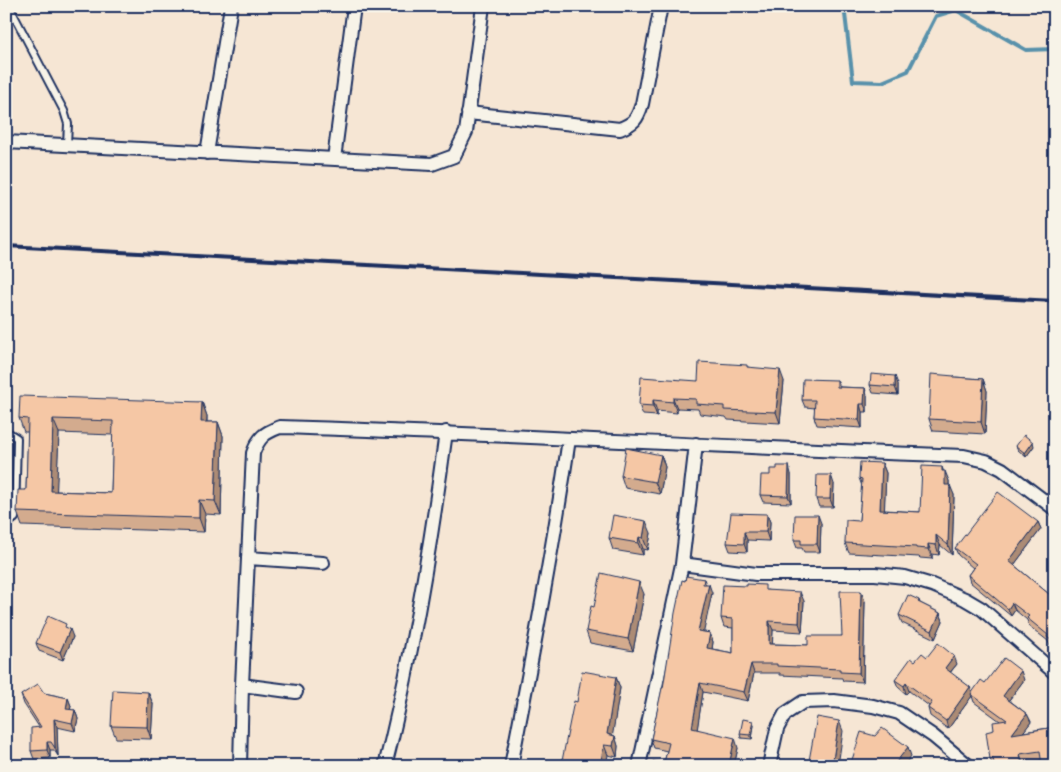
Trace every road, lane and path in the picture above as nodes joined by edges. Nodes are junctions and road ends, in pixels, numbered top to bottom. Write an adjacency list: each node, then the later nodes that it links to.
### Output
1 (9, 6): 8 (lane)
2 (231, 6): 9 (street)
3 (354, 6): 10 (street)
4 (483, 6): 6 (street)
5 (662, 6): 6 (street)
6 (468, 113): 10 (street)
7 (6, 142): 8 (street)
8 (67, 144): 9 (street)
9 (207, 153): 10 (street)
10 (334, 159)
11 (6, 431): 16 (lane)
12 (446, 432): 13 (street); 17 (street); 24 (street)
13 (569, 440): 14 (street); 25 (street)
14 (696, 444): 15 (street); 19 (street)
15 (1055, 509)
16 (6, 525)
17 (248, 558): 18 (street); 21 (street)
18 (323, 563)
19 (682, 564): 20 (street); 26 (street)
20 (1055, 673)
21 (242, 685): 22 (street); 23 (street)
22 (296, 692)
23 (240, 766)
24 (385, 766)
25 (511, 766)
26 (639, 766)
27 (769, 766): 28 (street)
28 (969, 766)

